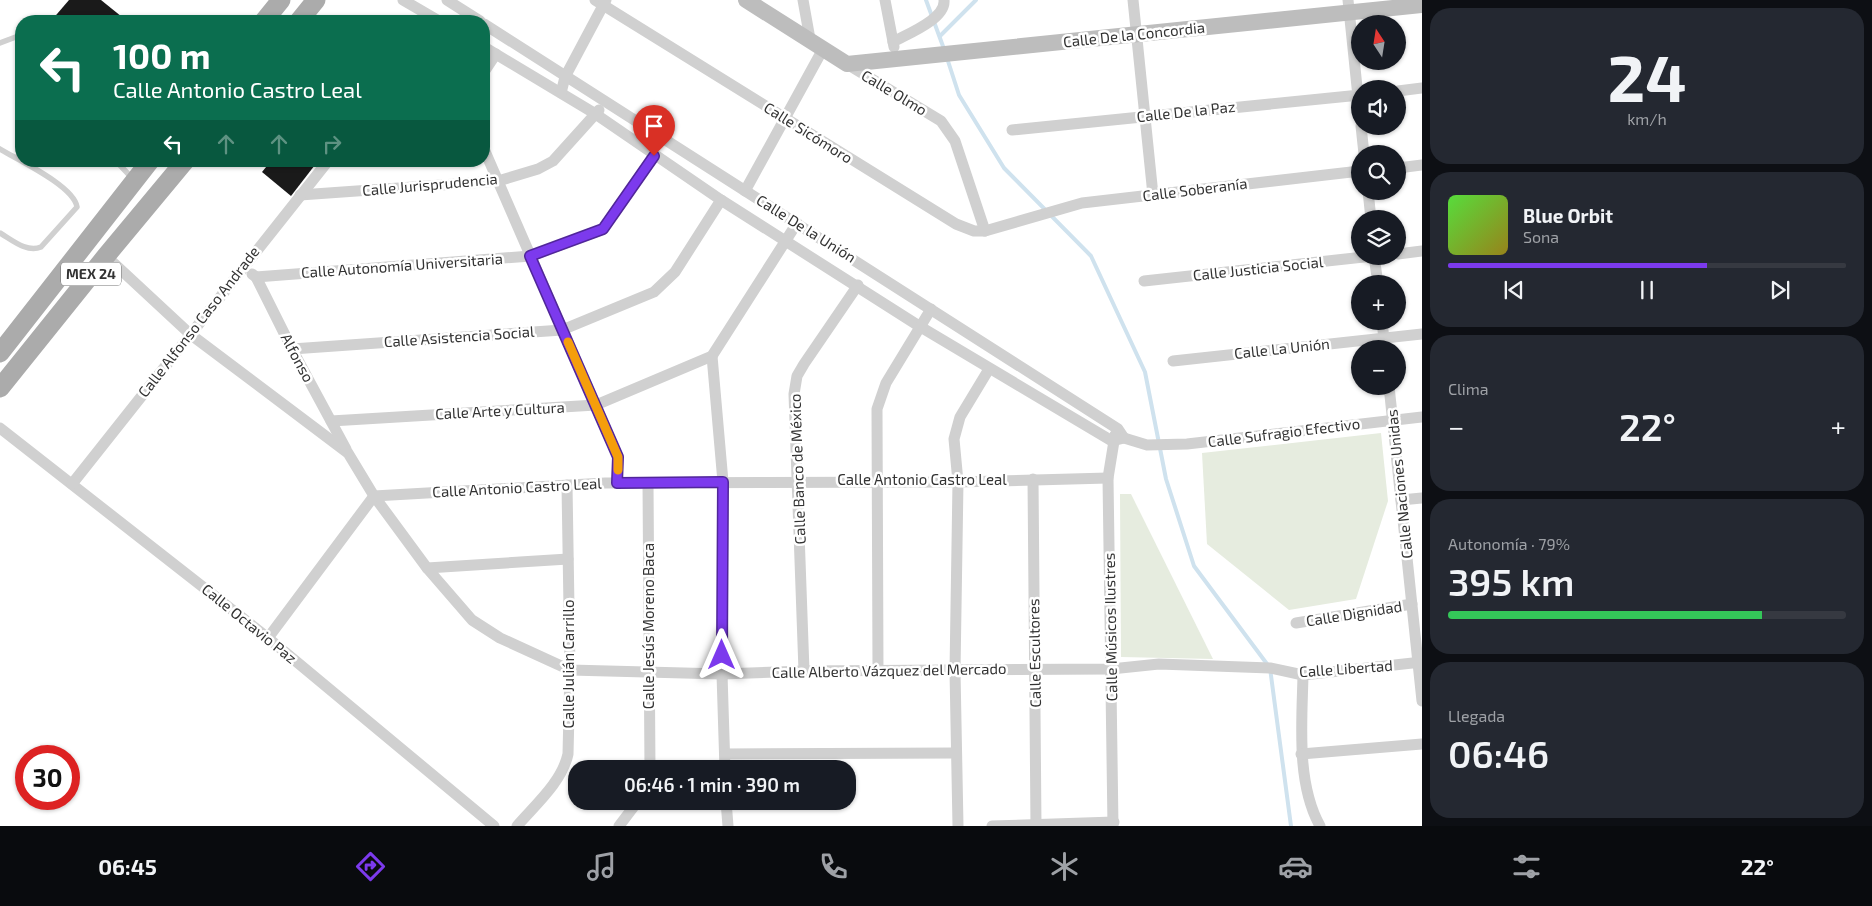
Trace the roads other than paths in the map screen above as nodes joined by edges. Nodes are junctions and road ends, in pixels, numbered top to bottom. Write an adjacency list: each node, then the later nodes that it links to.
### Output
1 (281, 0): 13 (main road)
2 (316, 0): 14 (main road)
3 (403, 0): 15 (street)
4 (447, 0): 16 (street)
5 (746, 0): 20 (street, Calle Olmo)
6 (803, 0): 20 (street)
7 (885, 0): 24 (street)
8 (944, 0): 24 (street)
9 (1133, 0): 18 (street)
10 (601, 2): 28 (street); 37 (street, Calle Sicómoro)
11 (1422, 5): 12 (street, Calle De la Concordia)
12 (1348, 6): 18 (street, Calle De la Concordia); 29 (street)
13 (269, 15)
14 (304, 15)
15 (429, 15)
16 (471, 15)
17 (490, 28): 28 (street, Calle De la Unión)
18 (1136, 35): 24 (street, Calle De la Concordia); 36 (street)
19 (15, 37): 21 (lane)
20 (810, 39): 23 (street, Calle Olmo)
21 (0, 43)
22 (490, 50): 25 (street, Calle De la Unión)
23 (823, 50): 27 (street, Calle Olmo); 37 (street)
24 (894, 50): 27 (street, Calle De la Concordia)
25 (496, 54): 26 (street); 32 (street, Calle De la Unión)
26 (490, 63)
27 (846, 64): 59 (street, Calle Olmo)
28 (566, 76): 32 (street); 34 (street, Calle De la Unión)
29 (1357, 80)
30 (1422, 88): 31 (street)
31 (1406, 90)
32 (561, 93): 35 (street, Calle De la Unión)
33 (1351, 96): 36 (street, Calle De la Paz)
34 (608, 104): 35 (street, Calle Jurisprudencia); 53 (street, Calle De la Unión)
35 (594, 113): 40 (street, Calle De la Unión); 52 (street, Calle Jurisprudencia)
36 (1145, 116): 38 (street, Calle De la Paz); 55 (street)
37 (784, 119): 53 (street); 59 (street, Calle Sicómoro)
38 (1012, 130)
39 (0, 149): 41 (lane)
40 (654, 156): 56 (street, Calle De la Unión); 65 (street, Calle Autonomía Universitaria)
41 (15, 158)
42 (490, 163): 52 (street)
43 (1422, 165): 49 (street)
44 (30, 167): 60 (lane)
45 (122, 167): 51 (lane)
46 (145, 167): 51 (main road, MEX 24)
47 (179, 167): 64 (main road, MEX 24)
48 (323, 167): 54 (street, Calle Alfonso Caso Andrade)
49 (1406, 167)
50 (1351, 172): 55 (street, Calle Soberanía)
51 (135, 180): 72 (main road, MEX 24)
52 (498, 181): 54 (street, Calle Jurisprudencia); 65 (street)
53 (745, 191): 58 (street, Calle De la Unión)
54 (300, 195): 67 (street, Calle Alfonso Caso Andrade)
55 (1153, 195): 57 (street, Calle Soberanía)
56 (721, 200): 61 (street, Calle De la Unión); 75 (street, Calle Asistencia Social)
57 (1031, 219): 59 (street, Calle Sicómoro)
58 (797, 223): 61 (street); 71 (street, Calle De la Unión)
59 (985, 231)
60 (0, 233)
61 (785, 240): 70 (street, Calle De la Unión); 82 (street)
62 (1422, 251): 63 (street)
63 (1406, 253)
64 (106, 256): 74 (main road, MEX 24); 76 (street, Calle Alberto Vázquez del Mercado)
65 (530, 256): 68 (street, Calle Autonomía Universitaria); 75 (street)
66 (1351, 258): 69 (street, Calle Justicia Social)
67 (242, 267): 68 (street, Alfonso); 76 (street, Calle Alfonso Caso Andrade)
68 (256, 277): 80 (street, Alfonso)
69 (1144, 281)
70 (858, 286): 73 (street, Calle De la Unión); 98 (street, Calle Banco de México)
71 (931, 309): 73 (street); 92 (street, Calle De la Unión)
72 (29, 316): 74 (main road); 81 (main road, MEX 24)
73 (919, 326): 84 (street, Calle De la Unión); 97 (street)
74 (47, 330): 85 (main road, MEX 24)
75 (562, 330): 80 (street, Calle Asistencia Social); 87 (street)
76 (190, 334): 94 (street, Calle Alberto Vázquez del Mercado); 103 (street, Calle Alfonso Caso Andrade)
77 (1422, 334): 78 (street, Calle La Unión)
78 (1400, 340)
79 (1351, 347): 83 (street, Calle La Unión)
80 (292, 349): 89 (street, Alfonso)
81 (0, 353)
82 (712, 356): 87 (street, Calle Arte y Cultura); 99 (street)
83 (1173, 361)
84 (989, 369): 92 (street, Calle De la Unión); 100 (street)
85 (0, 388)
86 (1390, 395): 90 (street, Calle Naciones Unidas)
87 (596, 405): 89 (street, Calle Arte y Cultura); 101 (street)
88 (1422, 418): 90 (street, Calle Sufragio Efectivo)
89 (331, 421): 94 (street, Alfonso)
90 (1393, 421): 93 (street, Calle Sufragio Efectivo); 107 (street, Calle Naciones Unidas)
91 (0, 428): 103 (street, Calle Octavio Paz)
92 (1118, 436): 93 (street, Calle De la Unión); 95 (street, Calle Músicos Ilustres)
93 (1146, 445)
94 (348, 453): 105 (street, Calle Alberto Vázquez del Mercado)
95 (1108, 478): 96 (street, Calle Antonio Castro Leal); 116 (street, Calle Músicos Ilustres)
96 (1033, 479): 100 (street, Calle Antonio Castro Leal); 119 (street, Calle Escultores)
97 (878, 480): 98 (street, Calle Antonio Castro Leal); 100 (street, Calle Antonio Castro Leal); 121 (street)
98 (798, 481): 99 (street, Calle Antonio Castro Leal); 120 (street, Calle Banco de México)
99 (723, 482): 102 (street, Calle Antonio Castro Leal); 124 (street)
100 (958, 482): 122 (street)
101 (617, 483): 102 (street, Calle Antonio Castro Leal); 104 (street, Calle Antonio Castro Leal)
102 (648, 483): 123 (street, Calle Jesús Moreno Baca)
103 (72, 484): 114 (street, Calle Octavio Paz)
104 (567, 485): 105 (street, Calle Antonio Castro Leal); 108 (street, Calle Julián Carrillo)
105 (374, 496): 109 (street, Calle Alberto Vázquez del Mercado); 114 (street)
106 (1422, 498): 107 (street)
107 (1401, 500): 111 (street, Calle Naciones Unidas)
108 (568, 559): 109 (street); 118 (street, Calle Julián Carrillo)
109 (426, 568): 118 (street, Calle Alberto Vázquez del Mercado)
110 (1422, 578): 111 (street, Calle Dignidad)
111 (1410, 579): 112 (street, Calle Naciones Unidas)
112 (1412, 604): 113 (street, Calle Dignidad); 115 (street, Calle Naciones Unidas)
113 (1296, 623)
114 (268, 638): 137 (street, Calle Octavio Paz)
115 (1420, 662): 125 (street, Calle Libertad); 126 (street, Calle Naciones Unidas)
116 (1111, 668): 117 (street, Calle Alberto Vázquez del Mercado); 119 (street, Calle Alberto Vázquez del Mercado); 135 (street, Calle Músicos Ilustres)
117 (1270, 668): 125 (street, Calle Libertad)
118 (570, 670): 123 (street, Calle Alberto Vázquez del Mercado); 138 (street, Calle Julián Carrillo)
119 (1036, 670): 122 (street, Calle Alberto Vázquez del Mercado); 136 (street, Calle Escultores)
120 (804, 671): 121 (street, Calle Alberto Vázquez del Mercado); 124 (street, Calle Alberto Vázquez del Mercado)
121 (878, 671): 122 (street, Calle Alberto Vázquez del Mercado)
122 (955, 671): 128 (street)
123 (650, 673): 124 (street, Calle Alberto Vázquez del Mercado); 131 (street, Calle Jesús Moreno Baca)
124 (722, 674): 129 (street)
125 (1303, 675): 130 (street)
126 (1422, 701)
127 (1422, 744): 130 (street)
128 (956, 753): 129 (street); 141 (street)
129 (725, 754): 132 (street)
130 (1301, 754): 143 (street)
131 (650, 760)
132 (725, 760)
133 (631, 810): 139 (street)
134 (726, 810): 140 (street)
135 (1113, 824): 136 (street)
136 (1037, 825): 142 (street)
137 (494, 826)
138 (517, 826)
139 (619, 826)
140 (727, 826)
141 (958, 826)
142 (992, 826)
143 (1320, 826)

